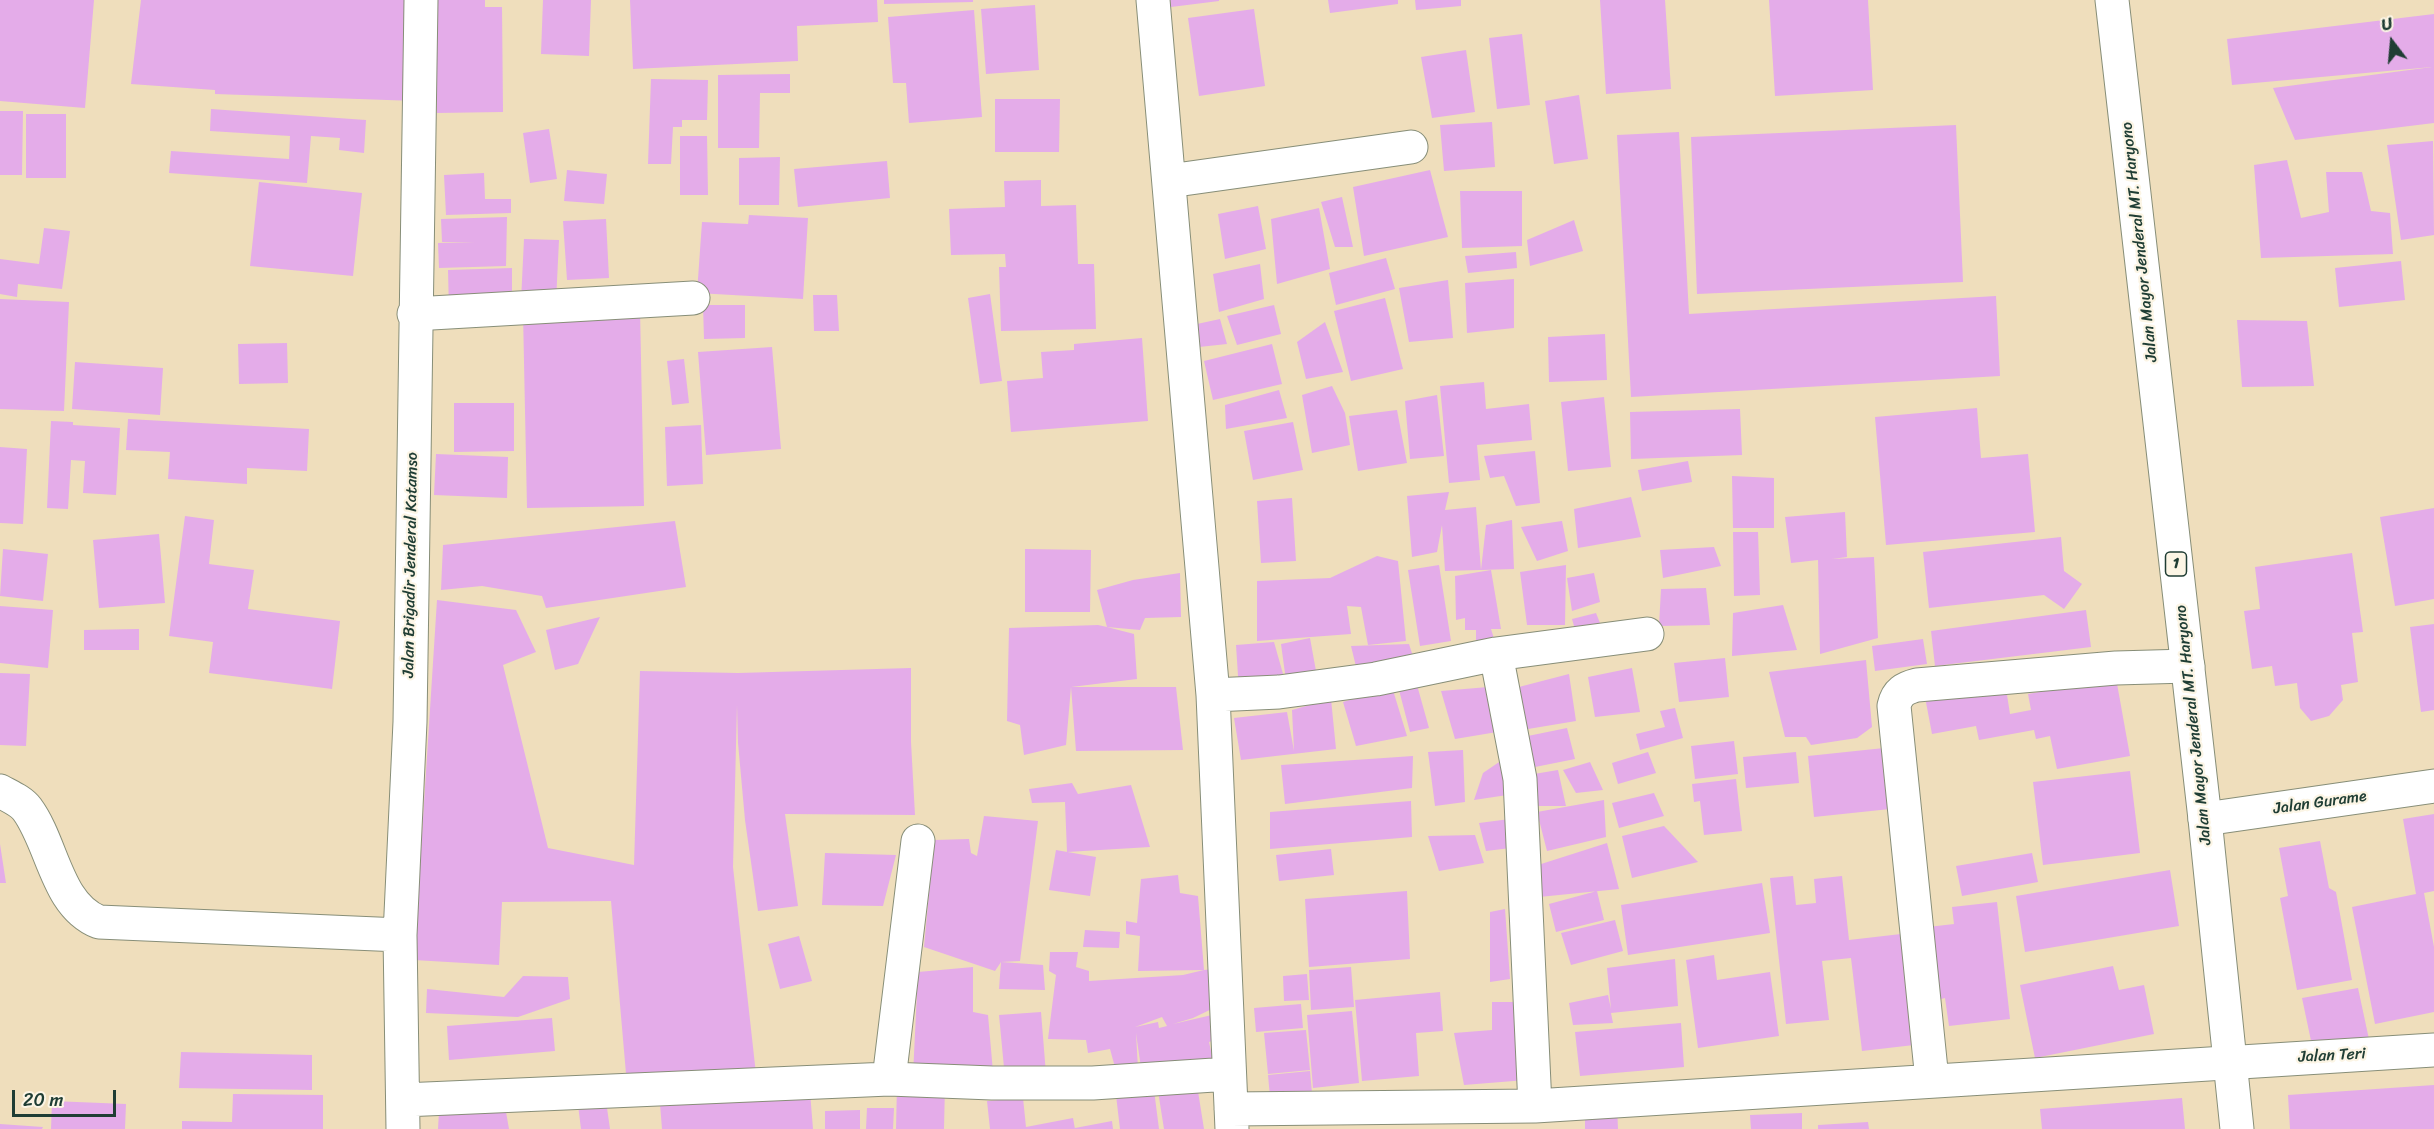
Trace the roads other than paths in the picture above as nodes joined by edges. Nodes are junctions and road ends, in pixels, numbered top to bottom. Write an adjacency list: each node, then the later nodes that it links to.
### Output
1 (421, 0): 7 (main road, Jalan Brigadir Jenderal Katamso)
2 (1153, 0): 5 (main road)
3 (2112, 0): 10 (main road, Jalan Mayor Jenderal MT. Haryono / 1)
4 (1411, 147): 5 (main road)
5 (1169, 181): 11 (main road)
6 (693, 298): 7 (main road)
7 (414, 314): 16 (main road, Jalan Brigadir Jenderal Katamso)
8 (1647, 634): 9 (main road)
9 (1496, 654): 11 (main road); 22 (main road)
10 (2188, 666): 14 (main road, Jalan Mayor Jenderal MT. Haryono / 1); 21 (main road)
11 (1213, 695): 19 (main road)
12 (2434, 786): 14 (main road, Jalan Gurame)
13 (0, 791): 16 (main road)
14 (2205, 819): 18 (main road, Jalan Mayor Jenderal MT. Haryono / 1)
15 (918, 841): 20 (main road)
16 (400, 935): 23 (main road, Jalan Brigadir Jenderal Katamso)
17 (2434, 1050): 18 (main road, Jalan Teri)
18 (2231, 1062): 21 (main road, Jalan Teri); 25 (main road, Jalan Mayor Jenderal MT. Haryono / 1)
19 (1229, 1074): 20 (main road); 24 (main road)
20 (889, 1079): 23 (main road)
21 (1932, 1080): 22 (main road, Jalan Teri)
22 (1535, 1106): 24 (main road, Jalan Teri)
23 (403, 1114)
24 (1231, 1119)
25 (2237, 1129)

